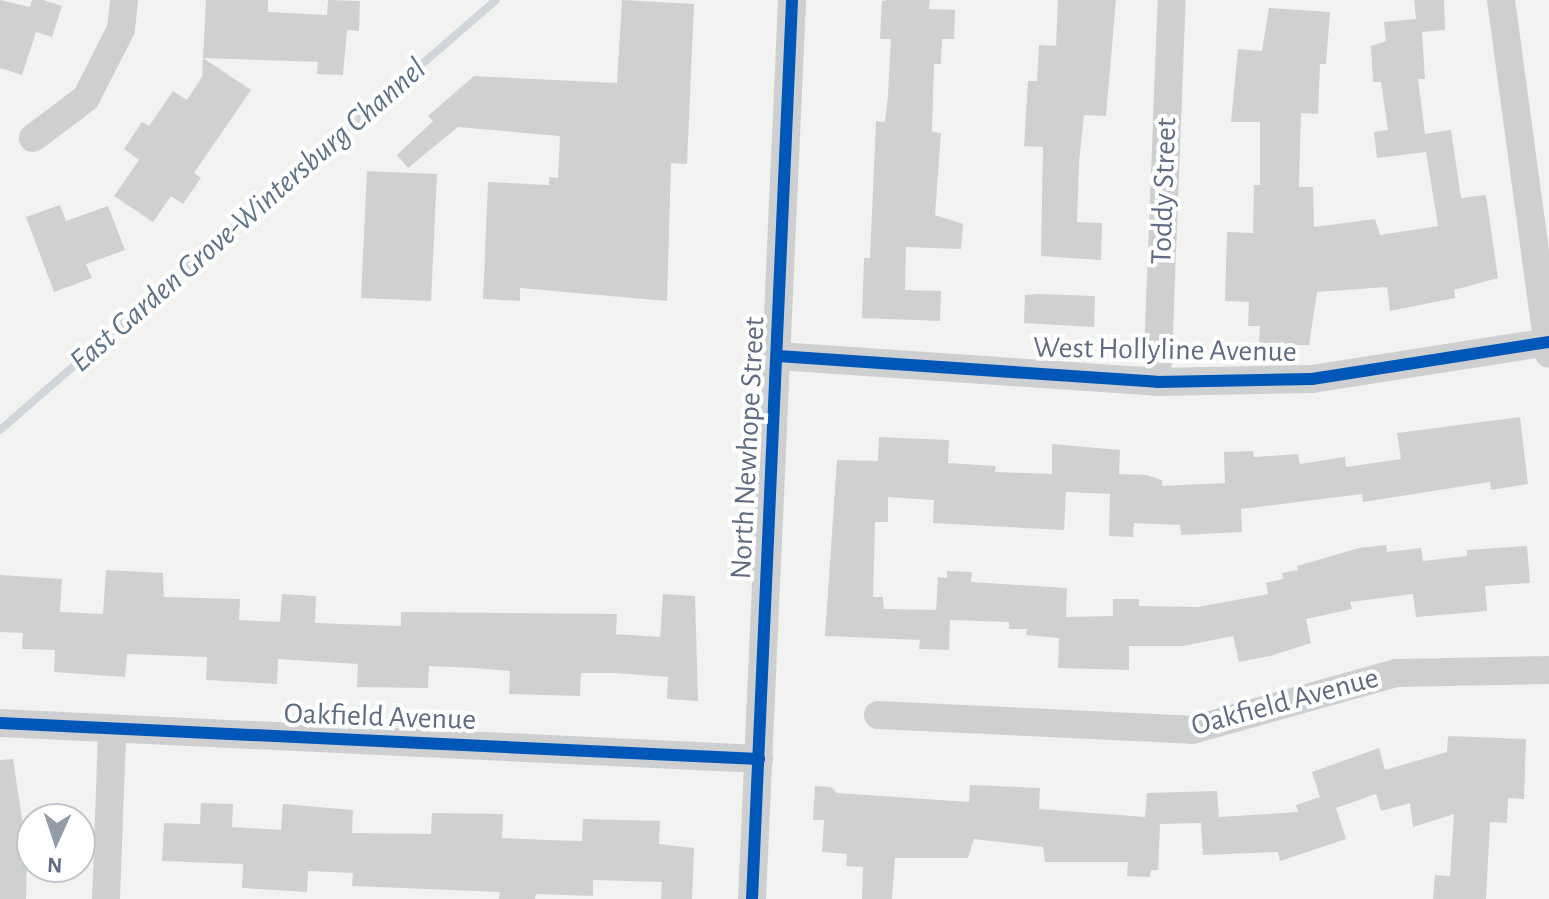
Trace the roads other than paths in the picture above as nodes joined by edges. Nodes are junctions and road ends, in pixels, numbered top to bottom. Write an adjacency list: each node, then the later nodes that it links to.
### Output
1 (124, 0): 5 (street)
2 (792, 0): 7 (street, North Newhope Street)
3 (1172, 0): 8 (street, Toddy Street)
4 (1501, 0): 6 (street)
5 (33, 138)
6 (1548, 346): 8 (street, West Hollyline Avenue)
7 (778, 356): 8 (street, West Hollyline Avenue); 13 (street, North Newhope Street)
8 (1157, 382)
9 (1549, 670): 10 (street, Oakfield Avenue)
10 (878, 715)
11 (0, 723): 12 (street, Oakfield Avenue)
12 (112, 732): 13 (street, Oakfield Avenue); 14 (street)
13 (759, 759): 15 (street, North Newhope Street)
14 (106, 899)
15 (752, 899)

